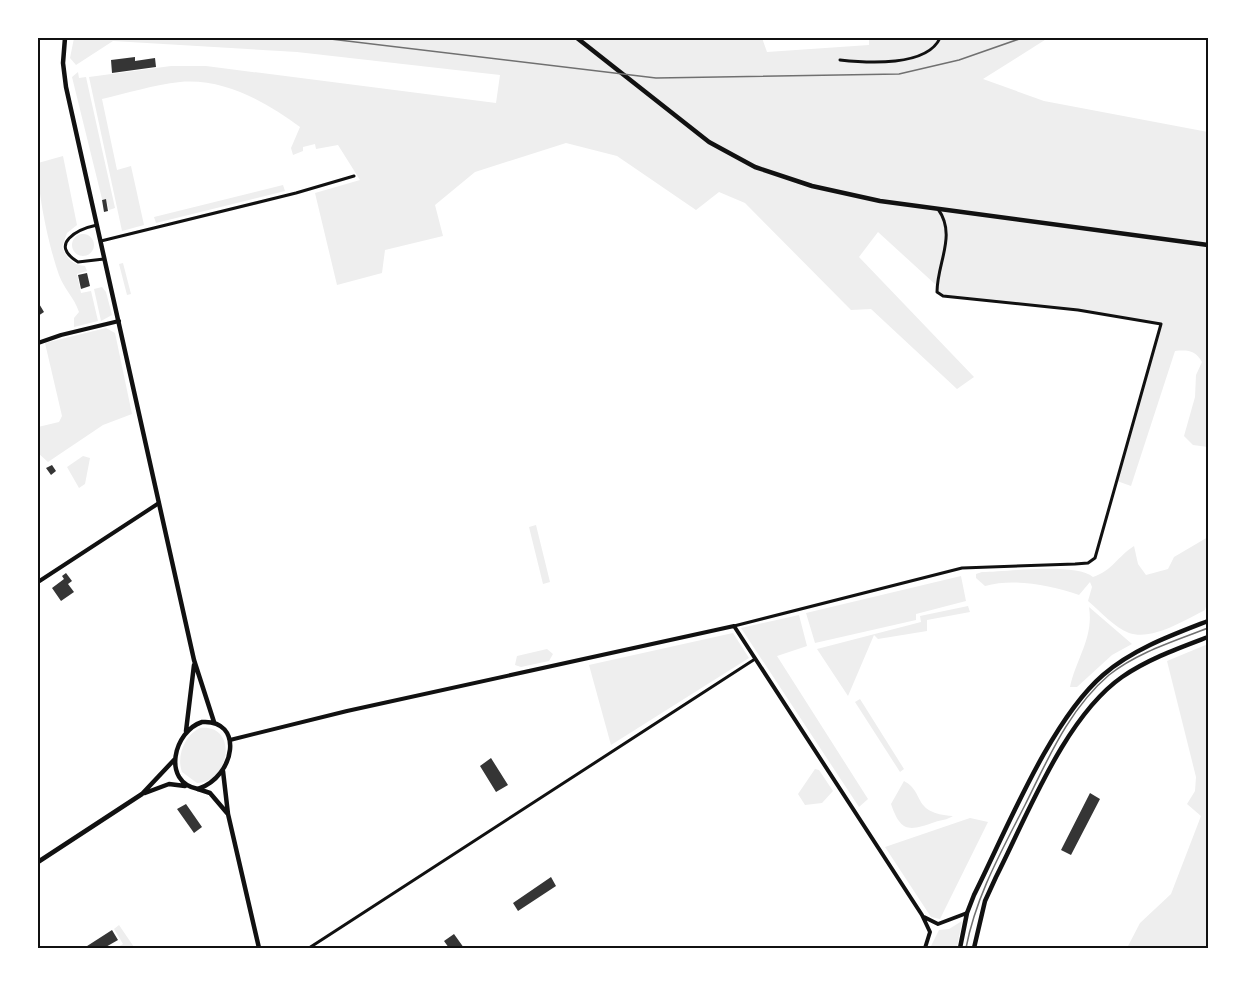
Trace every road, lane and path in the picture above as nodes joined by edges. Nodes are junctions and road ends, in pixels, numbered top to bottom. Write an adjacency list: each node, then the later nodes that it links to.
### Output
1 (64, 38): 7 (main road)
2 (577, 38): 6 (main road)
3 (940, 38): 4 (street)
4 (840, 60)
5 (354, 176): 8 (street)
6 (938, 209): 9 (main road); 16 (street)
7 (97, 225): 8 (main road); 10 (street)
8 (101, 241): 10 (main road)
9 (1209, 245)
10 (105, 259): 11 (main road)
11 (119, 321): 12 (street); 13 (main road)
12 (38, 343)
13 (159, 502): 14 (street); 19 (main road)
14 (38, 582)
15 (1209, 621): 30 (main road)
16 (734, 626): 18 (street); 22 (street)
17 (1209, 637): 36 (main road)
18 (755, 658): 31 (street); 33 (street)
19 (194, 660): 20 (main road); 21 (main road)
20 (214, 722): 21 (main road); 22 (main road)
21 (185, 733): 23 (main road)
22 (230, 740): 24 (main road)
23 (174, 760): 25 (main road); 27 (main road)
24 (223, 771): 26 (main road); 28 (main road)
25 (187, 786): 26 (main road); 27 (main road)
26 (198, 789): 28 (main road)
27 (142, 794): 29 (main road)
28 (228, 814): 32 (main road)
29 (38, 862)
30 (967, 913): 31 (street); 35 (main road)
31 (922, 915): 34 (street)
32 (259, 948)
33 (309, 948)
34 (925, 948)
35 (960, 948)
36 (974, 948)

